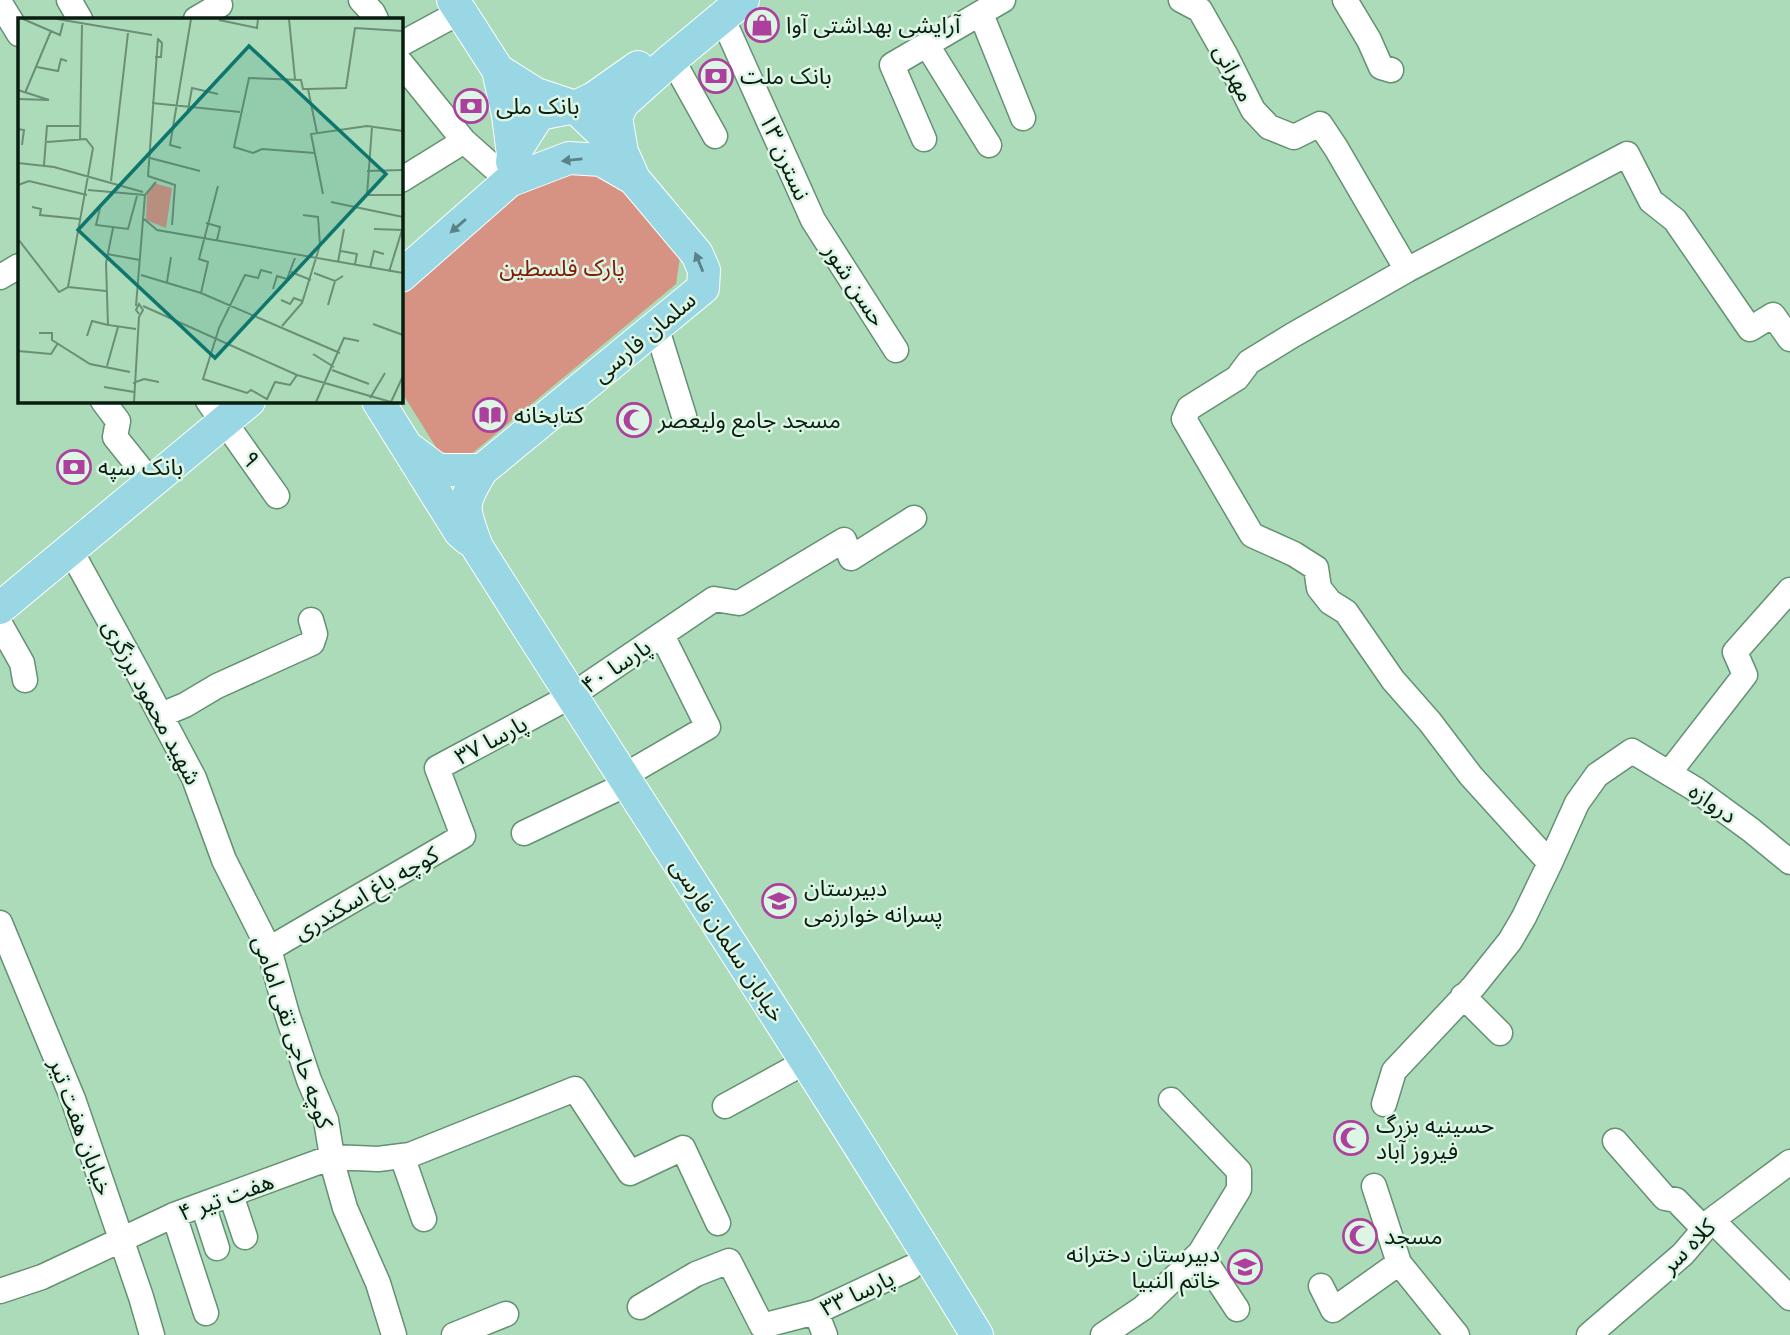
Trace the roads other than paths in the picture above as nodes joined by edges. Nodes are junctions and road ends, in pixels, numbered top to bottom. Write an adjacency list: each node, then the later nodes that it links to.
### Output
1 (69, 0): 11 (street)
2 (361, 0): 13 (street)
3 (1003, 0): 10 (street)
4 (1181, 0): 31 (street, مهرانی)
5 (1345, 0): 20 (street)
6 (0, 3): 14 (street)
7 (220, 5): 12 (street)
8 (456, 6): 15 (street); 19 (main road)
9 (729, 6): 17 (main road); 21 (main road); 30 (street, نسترن ۱۳)
10 (981, 14): 16 (street); 22 (street)
11 (79, 18)
12 (199, 18)
13 (376, 18)
14 (18, 32)
15 (402, 43)
16 (927, 45): 24 (street); 26 (street)
17 (672, 59): 21 (main road); 23 (street)
18 (402, 64): 25 (street)
19 (498, 70): 21 (main road); 28 (main road)
20 (1391, 70)
21 (597, 103): 27 (main road); 27 (main road); 28 (main road)
22 (1023, 118)
23 (715, 136)
24 (925, 139)
25 (464, 141): 28 (street); 29 (street)
26 (989, 145)
27 (628, 166): 28 (main road, one-way to 28); 33 (main road, سلمان فارسی, one-way to 27)
28 (511, 168): 32 (main road, one-way to 32)
29 (402, 179)
30 (813, 220): 35 (street, حسن شور)
31 (1406, 270): 34 (street); 63 (street)
32 (402, 274)
33 (656, 326): 40 (street); 42 (main road, سلمان فارسی)
34 (1790, 339)
35 (896, 350)
36 (104, 402): 43 (street)
37 (245, 402): 39 (main road)
38 (379, 402): 41 (main road)
39 (219, 409): 43 (main road); 44 (street, ۹); 47 (main road)
40 (684, 416)
41 (405, 445): 42 (main road); 46 (main road)
42 (482, 470): 46 (main road)
43 (142, 472): 48 (main road)
44 (277, 496)
45 (914, 518): 53 (street, پارسا ۴۰)
46 (477, 547): 55 (main road, خیابان سلمان فارسی)
47 (70, 550): 50 (main road); 56 (street, شهید محمود برزگری)
48 (0, 588)
49 (1790, 590): 57 (street)
50 (0, 608)
51 (311, 620): 56 (street)
52 (0, 624): 54 (street)
53 (662, 635): 55 (street, پارسا ۴۰); 58 (street)
54 (25, 680)
55 (571, 696): 58 (main road, خیابان سلمان فارسی); 60 (street, پارسا ۳۷)
56 (161, 715): 61 (street, شهید محمود برزگری)
57 (1668, 773): 62 (street, دروازه); 63 (street, دروازه)
58 (624, 780): 59 (street); 68 (main road, خیابان سلمان فارسی)
59 (524, 833)
60 (463, 836): 65 (street, کوچه باغ اسکندری)
61 (224, 860): 65 (street, کوچه حاجی تقی امامی)
62 (1790, 862)
63 (1550, 863): 66 (street)
64 (0, 923): 84 (street, خیابان هفت تیر)
65 (268, 949): 75 (street, کوچه حاجی تقی امامی)
66 (1463, 996): 67 (street); 70 (street)
67 (1500, 1032)
68 (807, 1061): 71 (street); 100 (main road, خیابان سلمان فارسی)
69 (1171, 1100): 86 (street)
70 (1384, 1104)
71 (725, 1106)
72 (1615, 1141): 82 (street)
73 (402, 1156): 75 (street); 80 (street); 81 (street)
74 (1790, 1161): 82 (street, کلاه سر)
75 (333, 1163): 77 (street, هفت تیر ۴); 98 (street, کوچه حاجی تقی امامی)
76 (1374, 1186): 87 (street)
77 (231, 1195): 78 (street, هفت تیر ۴); 83 (street)
78 (203, 1205): 79 (street, هفت تیر ۴); 85 (street)
79 (174, 1215): 84 (street, هفت تیر ۴); 94 (street)
80 (424, 1219)
81 (718, 1223)
82 (1708, 1224): 91 (street); 103 (street, کلاه سر)
83 (245, 1237)
84 (121, 1239): 90 (street, هفت تیر ۴); 97 (street, خیابان هفت تیر)
85 (217, 1248)
86 (1200, 1253): 93 (street); 101 (street)
87 (1399, 1263): 89 (street); 102 (street)
88 (910, 1268): 96 (street, پارسا ۳۳)
89 (1321, 1286)
90 (0, 1291)
91 (1790, 1298)
92 (640, 1307): 96 (street, پارسا ۳۳)
93 (1237, 1309)
94 (206, 1313)
95 (506, 1314): 99 (street)
96 (820, 1324)
97 (152, 1335)
98 (394, 1335)
99 (454, 1335)
100 (977, 1335)
101 (1103, 1335)
102 (1457, 1335)
103 (1589, 1335)

